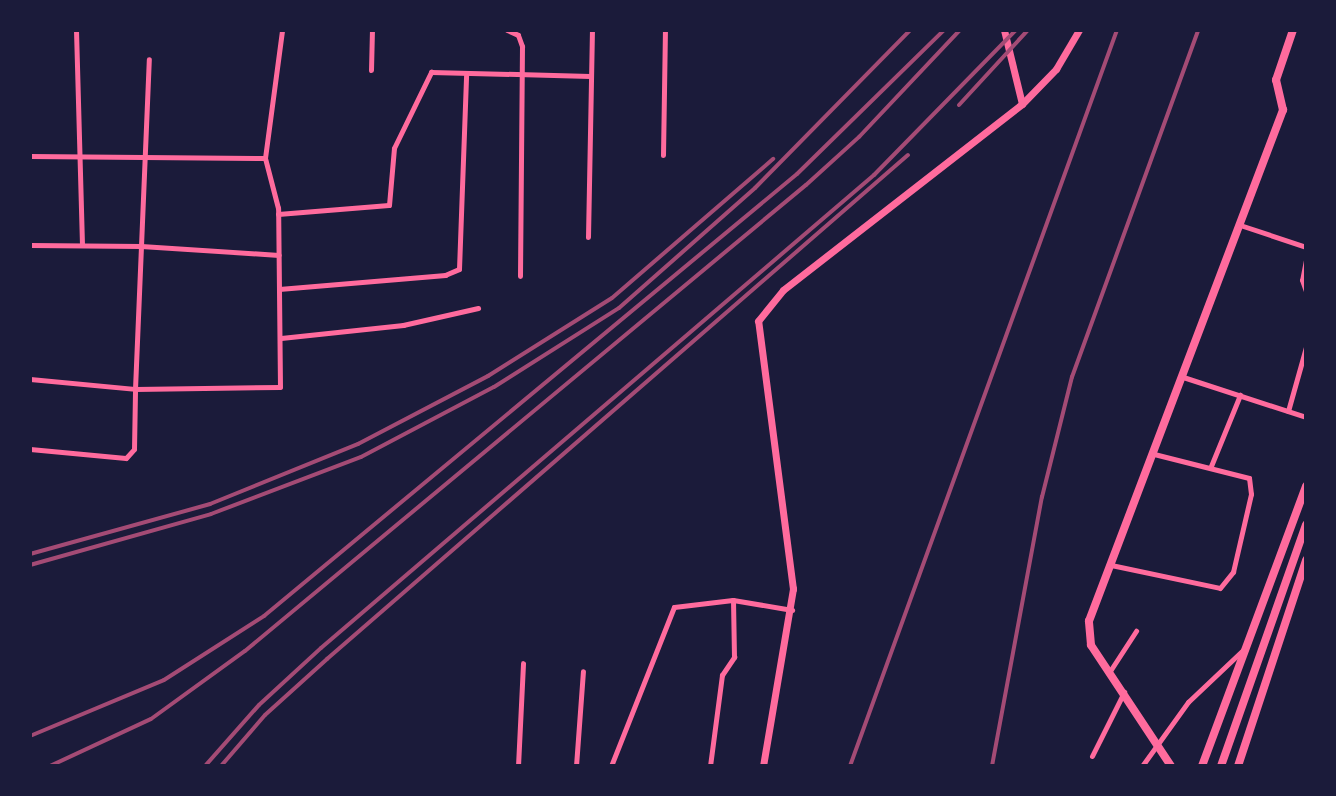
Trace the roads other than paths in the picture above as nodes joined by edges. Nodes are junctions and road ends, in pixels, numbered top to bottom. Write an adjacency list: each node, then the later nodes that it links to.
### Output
1 (76, 30): 18 (street)
2 (282, 30): 20 (street)
3 (372, 30): 11 (street)
4 (507, 30): 14 (street)
5 (592, 30): 13 (street)
6 (665, 30): 16 (street)
7 (1004, 30): 15 (street)
8 (1079, 30): 15 (street)
9 (1293, 30): 22 (main road)
10 (149, 59): 19 (street)
11 (370, 70)
12 (466, 74): 14 (street); 21 (street); 31 (street)
13 (590, 76): 14 (street); 23 (street)
14 (523, 79): 30 (street)
15 (1022, 104): 50 (street)
16 (663, 155)
17 (30, 156): 18 (street)
18 (80, 157): 19 (street); 25 (street)
19 (144, 158): 20 (street); 26 (street)
20 (265, 158): 21 (street)
21 (278, 214): 28 (street)
22 (1240, 225): 27 (street); 36 (main road)
23 (588, 237)
24 (30, 245): 25 (street)
25 (82, 245): 26 (street)
26 (141, 246): 28 (street); 38 (street)
27 (1306, 247)
28 (279, 255): 31 (street)
29 (1306, 260): 32 (street)
30 (520, 276)
31 (279, 289): 34 (street)
32 (1306, 291)
33 (478, 308): 34 (street)
34 (281, 338): 38 (street)
35 (1306, 347): 40 (street)
36 (1183, 377): 39 (street); 43 (main road)
37 (30, 379): 38 (street)
38 (135, 389): 42 (street)
39 (1240, 395): 40 (street); 44 (street)
40 (1288, 411): 41 (street)
41 (1306, 417)
42 (30, 449)
43 (1154, 454): 44 (street); 48 (main road)
44 (1211, 466): 48 (street)
45 (1306, 486): 52 (main road)
46 (1306, 524): 67 (main road)
47 (1306, 560): 68 (main road)
48 (1112, 566): 55 (main road)
49 (733, 600): 50 (street); 61 (street); 62 (street)
50 (792, 610): 63 (street)
51 (1136, 631): 55 (street)
52 (1242, 650): 57 (street); 66 (main road)
53 (523, 663): 59 (street)
54 (583, 670): 60 (street)
55 (1110, 671): 56 (main road)
56 (1124, 690): 57 (main road); 58 (street)
57 (1159, 743): 64 (street); 65 (main road)
58 (1092, 756)
59 (518, 766)
60 (576, 766)
61 (611, 766)
62 (710, 766)
63 (763, 766)
64 (1142, 766)
65 (1171, 766)
66 (1202, 766)
67 (1221, 766)
68 (1238, 766)

